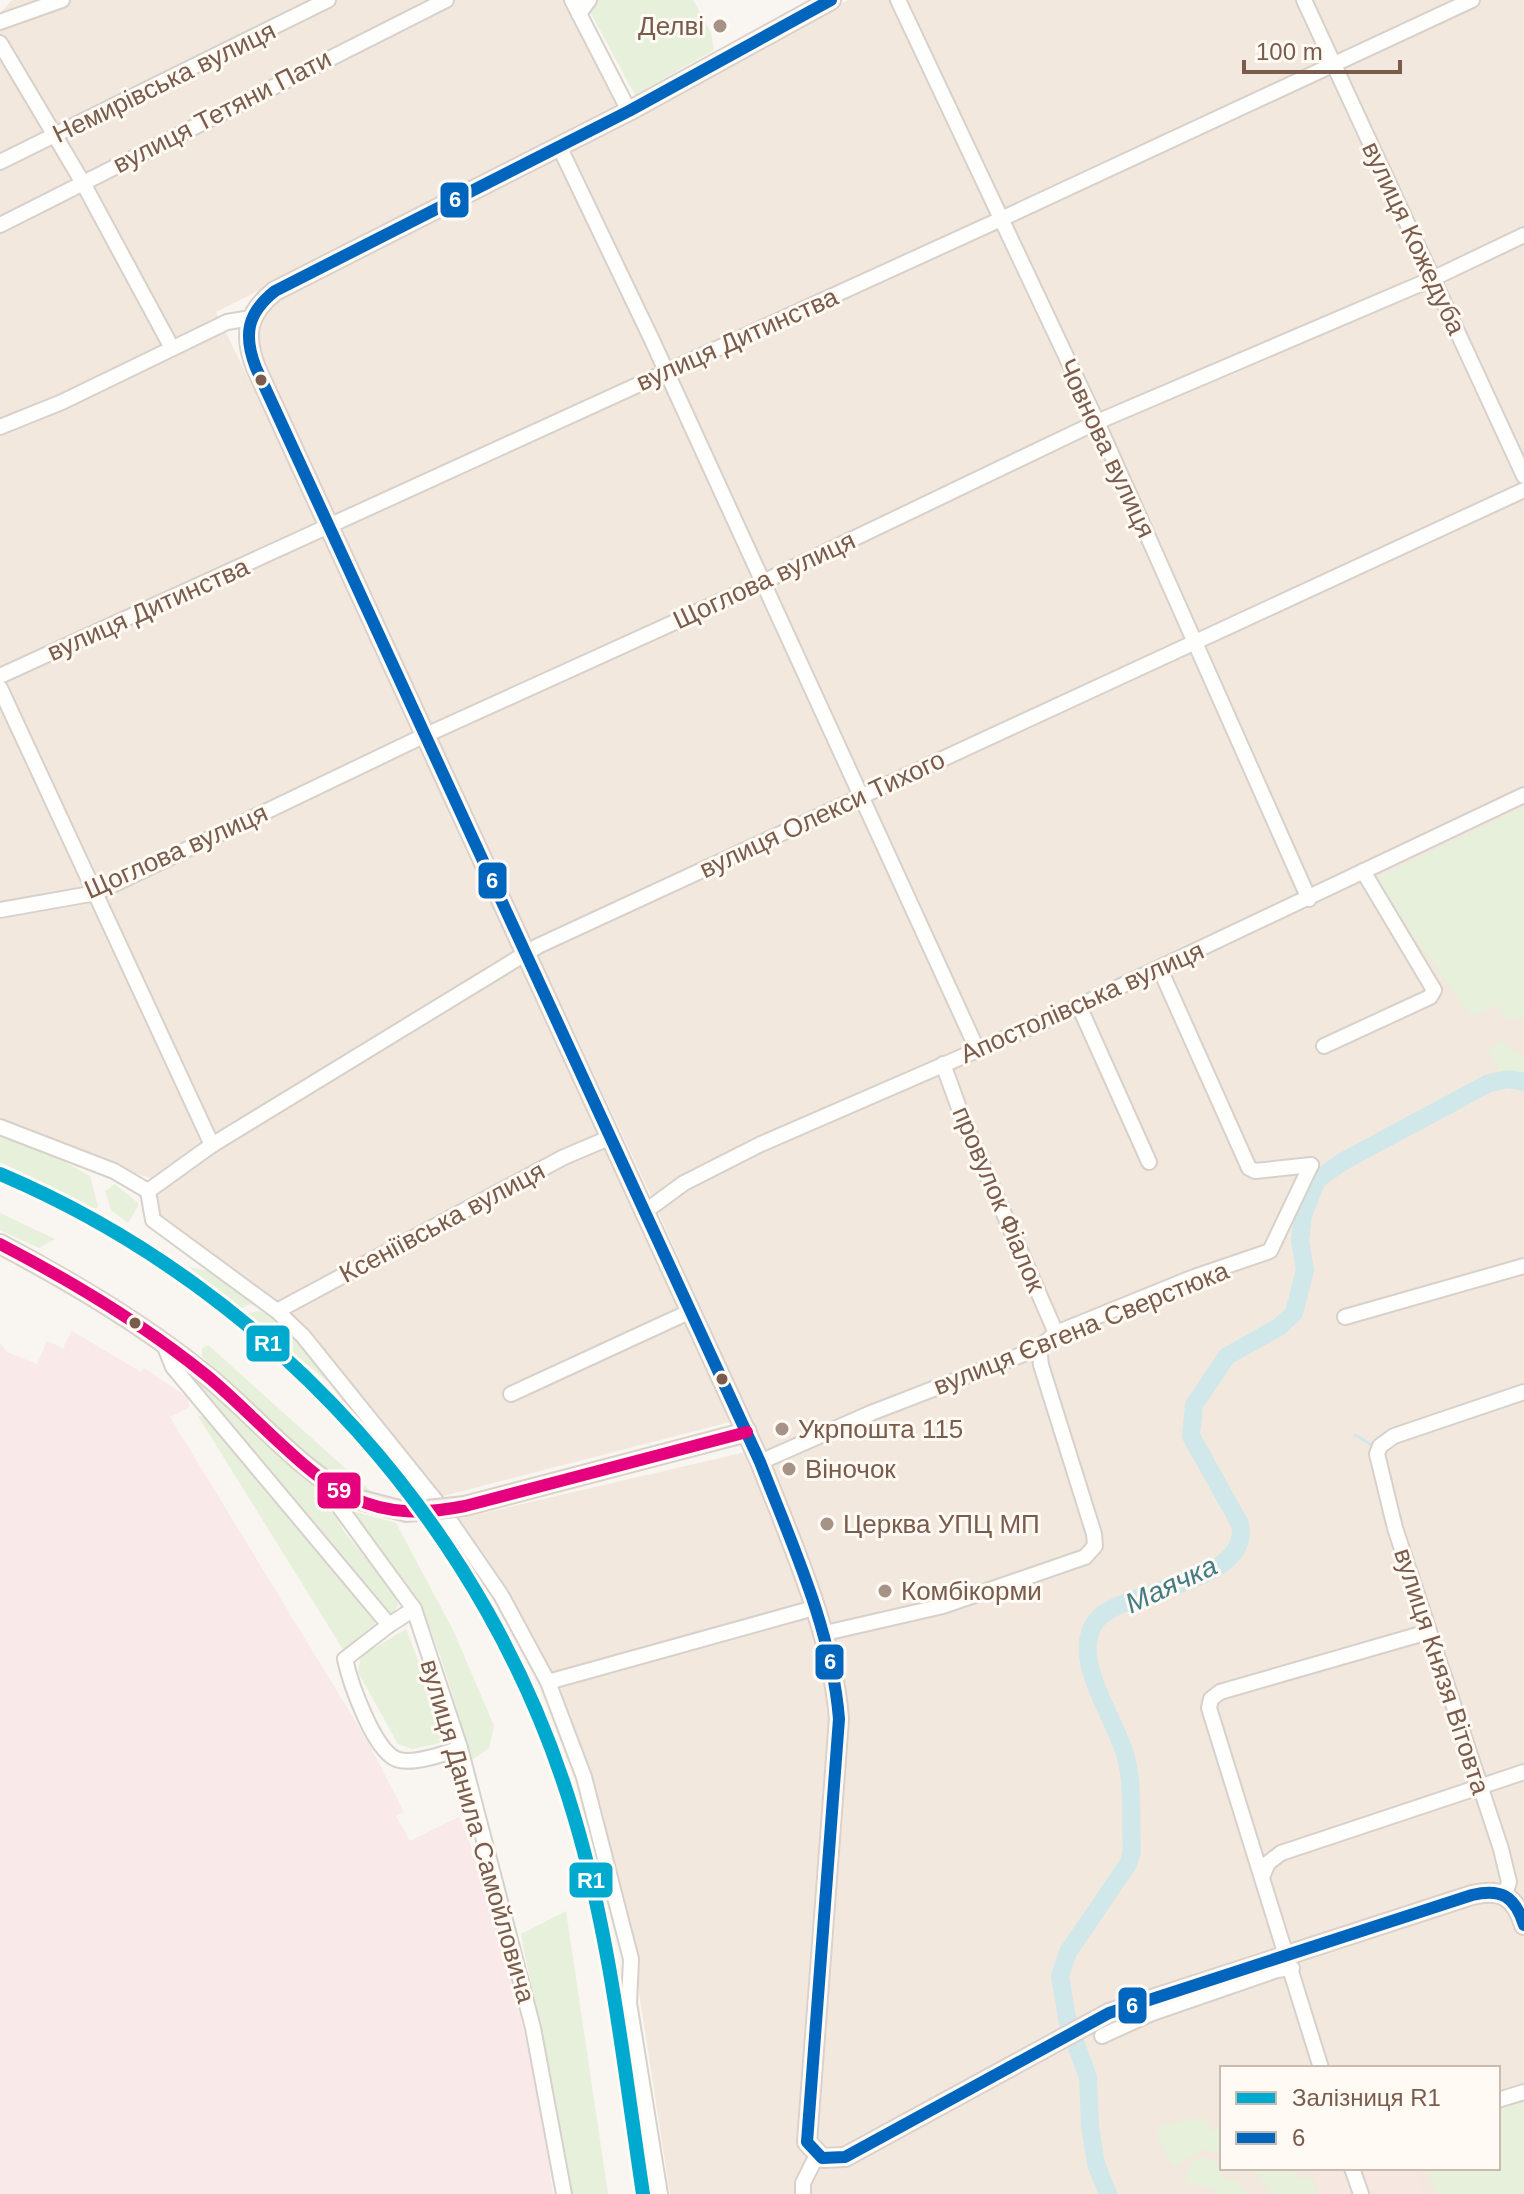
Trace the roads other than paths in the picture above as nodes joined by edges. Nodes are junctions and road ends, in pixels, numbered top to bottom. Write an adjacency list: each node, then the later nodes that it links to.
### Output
1 (62, 0): 11 (street)
2 (328, 0): 15 (street, Немирівська вулиця)
3 (446, 0): 18 (street, вулиця Тетяни Пати)
4 (572, 0): 10 (street)
5 (589, 0): 10 (street)
6 (831, 0): 14 (main road)
7 (898, 0): 19 (street, Човнова вулиця)
8 (1304, 0): 13 (street, вулиця Кожедуба)
9 (1472, 0): 13 (street, вулиця Дитинства)
10 (579, 14): 14 (street)
11 (0, 22)
12 (0, 43): 15 (street)
13 (1334, 64): 19 (street, вулиця Дитинства); 22 (street, вулиця Кожедуба)
14 (629, 111): 16 (main road)
15 (56, 136): 17 (street, Немирівська вулиця); 18 (street)
16 (559, 146): 23 (main road); 25 (street)
17 (0, 162)
18 (83, 183): 20 (street, вулиця Тетяни Пати); 24 (street)
19 (999, 220): 25 (street, вулиця Дитинства); 26 (street, Човнова вулиця)
20 (0, 225)
21 (1524, 235): 22 (street, Щоглова вулиця)
22 (1432, 279): 26 (street, Щоглова вулиця); 28 (street, вулиця Кожедуба)
23 (251, 318): 24 (street); 30 (main road)
24 (172, 348): 27 (street)
25 (664, 371): 30 (street, вулиця Дитинства); 31 (street)
26 (1097, 422): 31 (street, Щоглова вулиця); 32 (street, Човнова вулиця)
27 (0, 427)
28 (1524, 476)
29 (1524, 490): 32 (street, вулиця Олекси Тихого)
30 (331, 526): 33 (street, вулиця Дитинства); 35 (main road)
31 (763, 582): 35 (street, Щоглова вулиця); 37 (street)
32 (1195, 643): 37 (street, вулиця Олекси Тихого); 40 (street, Човнова вулиця)
33 (0, 676)
34 (0, 688): 39 (street)
35 (426, 736): 39 (street, Щоглова вулиця); 42 (main road)
36 (1524, 795): 38 (street, Апостолівська вулиця)
37 (860, 797): 42 (street, вулиця Олекси Тихого); 46 (street)
38 (1363, 871): 40 (street, Апостолівська вулиця); 45 (street)
39 (96, 893): 41 (street, Щоглова вулиця); 50 (street)
40 (1309, 899): 43 (street, Апостолівська вулиця)
41 (0, 910)
42 (524, 953): 49 (main road); 50 (street, вулиця Олекси Тихого)
43 (1160, 969): 44 (street, Апостолівська вулиця); 59 (street, вулиця Євгена Сверстюка)
44 (1079, 1006): 46 (street, Апостолівська вулиця); 51 (street)
45 (1324, 1046)
46 (977, 1049): 47 (street, Апостолівська вулиця)
47 (943, 1064): 53 (street, Апостолівська вулиця); 59 (street, провулок Фіалок)
48 (0, 1127): 52 (street)
49 (609, 1138): 53 (main road); 56 (street, Ксеніївська вулиця)
50 (212, 1145): 52 (street, вулиця Олекси Тихого)
51 (1149, 1162)
52 (148, 1191): 56 (street)
53 (643, 1213): 57 (main road)
54 (0, 1244): 60 (main road)
55 (1524, 1266): 58 (street)
56 (277, 1311): 72 (street)
57 (691, 1311): 63 (street); 64 (main road)
58 (1345, 1317)
59 (1056, 1333): 61 (street, вулиця Євгена Сверстюка)
60 (163, 1342): 66 (main road); 69 (street)
61 (1039, 1348): 65 (street, вулиця Євгена Сверстюка); 71 (street)
62 (1524, 1392): 70 (street, вулиця Князя Вітовта)
63 (511, 1394)
64 (747, 1432): 65 (main road); 66 (main road, bridge)
65 (760, 1462): 67 (main road)
66 (347, 1495): 68 (street, вулиця Данила Самойловича)
67 (814, 1608): 71 (main road); 72 (street)
68 (414, 1609): 69 (street); 73 (street, вулиця Данила Самойловича)
69 (389, 1625): 73 (street)
70 (1428, 1632): 75 (street, вулиця Князя Вітовта); 76 (street)
71 (821, 1634): 83 (main road)
72 (548, 1682): 86 (street)
73 (460, 1748): 85 (street, вулиця Данила Самойловича)
74 (1524, 1772): 75 (street)
75 (1479, 1786): 76 (street); 77 (street, вулиця Князя Вітовта)
76 (1262, 1877): 79 (street)
77 (1505, 1894): 78 (main road, вулиця Князя Вітовта); 79 (main road)
78 (1524, 1925)
79 (1290, 1962): 80 (street); 83 (main road)
80 (1320, 2066)
81 (1524, 2092): 82 (street)
82 (1500, 2099)
83 (817, 2155): 87 (street)
84 (1353, 2170): 88 (street)
85 (564, 2194)
86 (660, 2194)
87 (803, 2194)
88 (1361, 2194)

